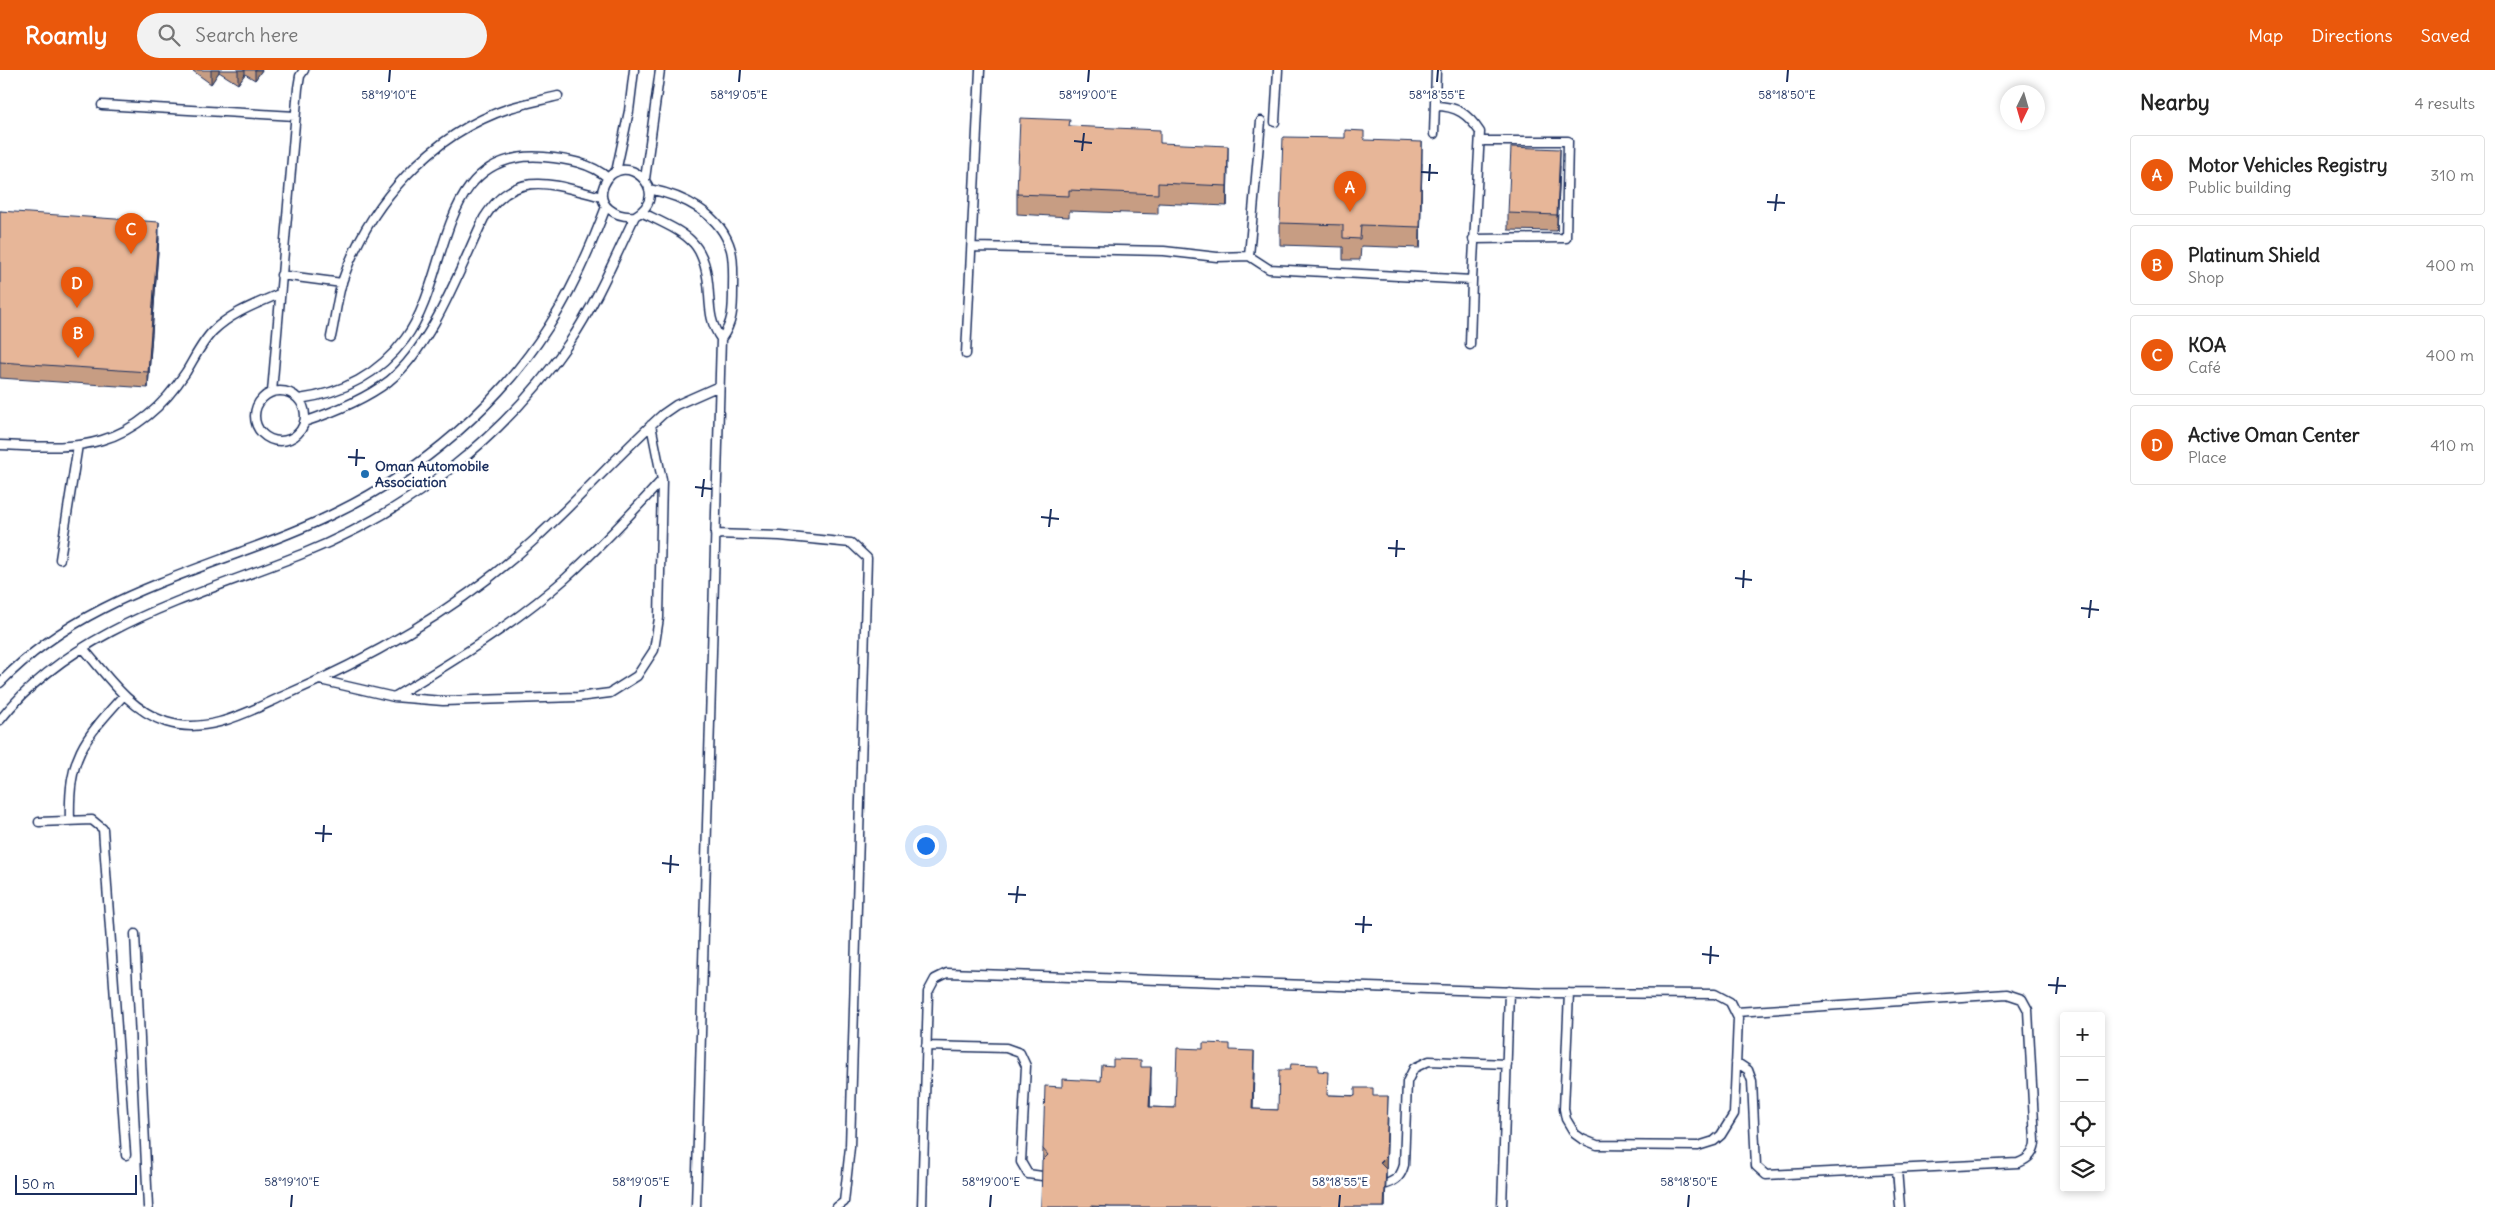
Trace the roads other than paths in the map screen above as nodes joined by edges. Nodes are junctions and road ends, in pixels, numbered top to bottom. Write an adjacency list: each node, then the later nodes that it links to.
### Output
1 (304, 70): 10 (lane)
2 (634, 70): 15 (lane)
3 (660, 70): 17 (lane)
4 (980, 70): 23 (lane)
5 (1278, 70): 12 (lane)
6 (1436, 70): 9 (lane)
7 (558, 96): 27 (lane)
8 (102, 105): 10 (lane)
9 (1435, 106): 13 (lane); 14 (lane)
10 (296, 116): 25 (lane)
11 (1261, 122): 24 (lane)
12 (1275, 122)
13 (1434, 134)
14 (1480, 141): 22 (lane); 22 (lane)
15 (616, 172): 16 (lane); 17 (lane)
16 (608, 178): 19 (lane); 35 (lane)
17 (645, 179): 18 (lane)
18 (650, 189): 21 (lane); 30 (lane)
19 (602, 197): 20 (lane); 36 (lane)
20 (606, 207): 21 (lane); 45 (lane)
21 (638, 214): 30 (lane); 43 (lane)
22 (1474, 239): 26 (lane)
23 (973, 248): 24 (lane); 32 (lane)
24 (1249, 256): 26 (lane)
25 (281, 275): 27 (lane); 28 (lane)
26 (1472, 280): 31 (lane)
27 (342, 283): 29 (lane)
28 (279, 294): 34 (lane); 39 (lane)
29 (332, 337)
30 (721, 339): 33 (lane)
31 (1470, 345)
32 (966, 354)
33 (719, 386): 37 (lane); 41 (lane)
34 (272, 392): 35 (lane); 36 (lane)
35 (299, 400): 36 (lane)
36 (304, 422)
37 (651, 425): 40 (lane); 44 (lane)
38 (0, 445): 39 (lane)
39 (78, 445): 42 (lane)
40 (662, 480): 47 (lane); 47 (lane)
41 (715, 534): 63 (lane); 64 (lane)
42 (60, 559)
43 (83, 648): 46 (lane); 48 (lane)
44 (320, 680): 46 (lane); 47 (lane)
45 (0, 683)
46 (124, 695): 49 (lane)
47 (394, 697)
48 (0, 720)
49 (70, 821): 50 (lane); 58 (lane)
50 (38, 822)
51 (135, 934): 62 (lane)
52 (1510, 991): 53 (lane); 55 (lane); 57 (lane)
53 (1569, 993): 54 (lane); 56 (lane)
54 (1736, 1012): 56 (lane); 59 (lane)
55 (926, 1046): 60 (lane); 65 (lane)
56 (1736, 1062): 59 (lane)
57 (1507, 1064): 61 (lane); 66 (lane)
58 (126, 1155)
59 (1897, 1169): 67 (lane)
60 (1042, 1176)
61 (1386, 1184)
62 (148, 1207)
63 (696, 1207)
64 (838, 1207)
65 (922, 1207)
66 (1502, 1207)
67 (1900, 1207)

